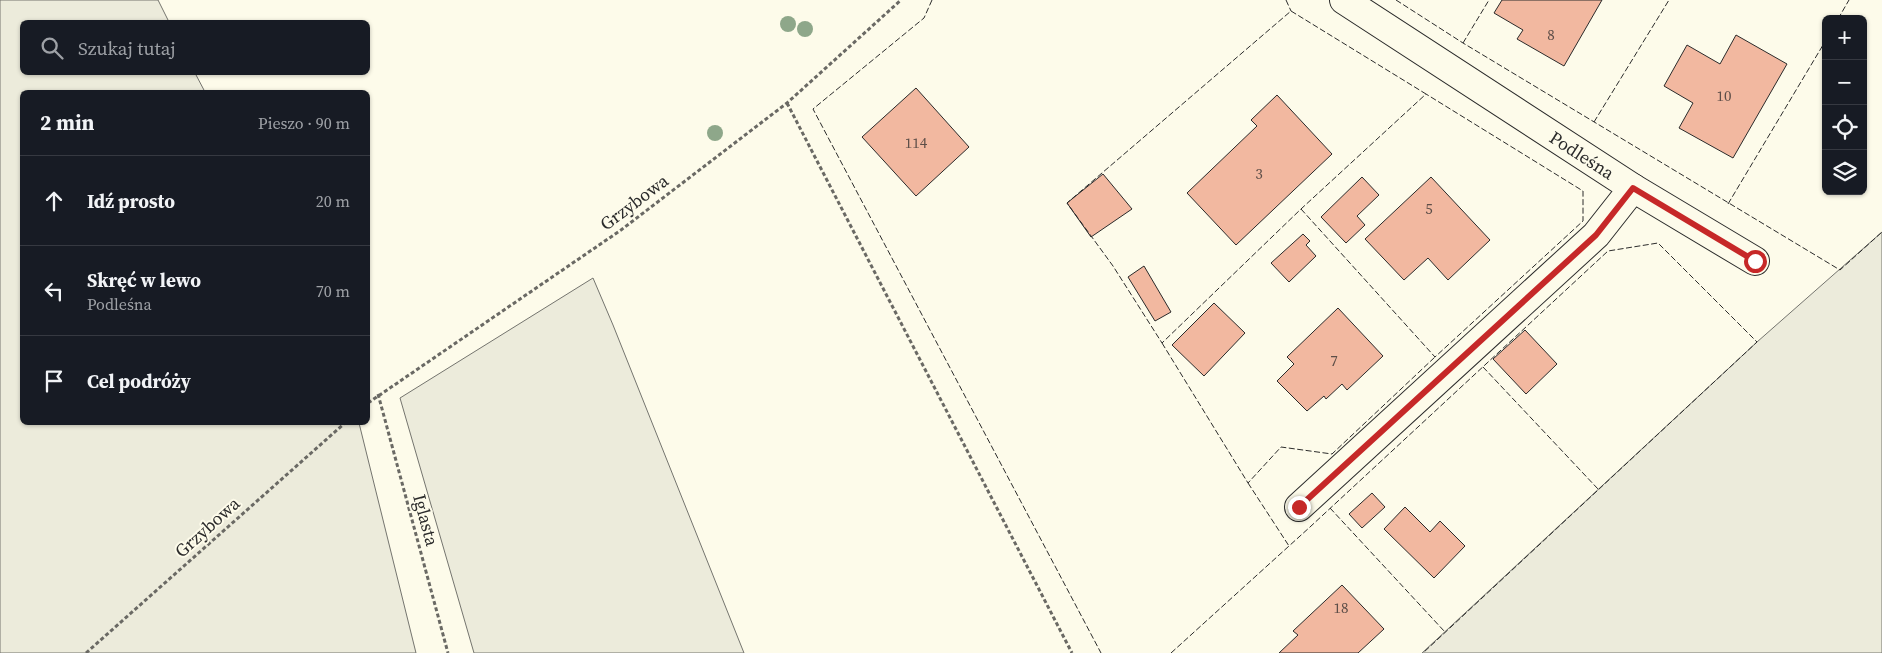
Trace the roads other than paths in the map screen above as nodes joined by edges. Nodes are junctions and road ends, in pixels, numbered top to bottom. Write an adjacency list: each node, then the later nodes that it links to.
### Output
1 (1344, 0): 2 (street, Podleśna)
2 (1633, 188): 3 (street); 4 (street, Podleśna)
3 (1755, 261)
4 (1299, 507)

